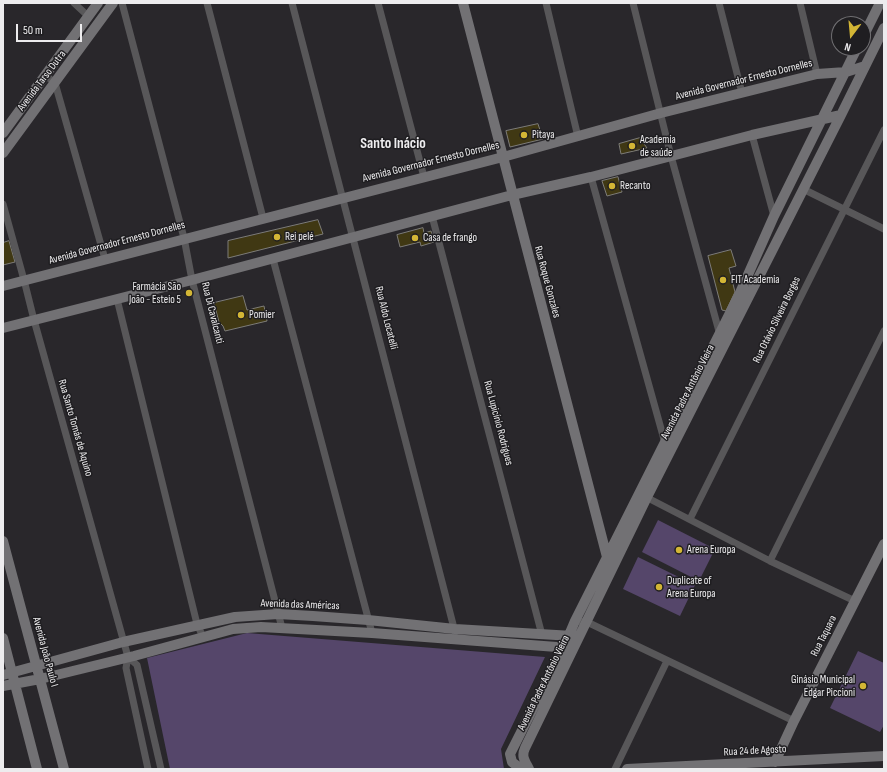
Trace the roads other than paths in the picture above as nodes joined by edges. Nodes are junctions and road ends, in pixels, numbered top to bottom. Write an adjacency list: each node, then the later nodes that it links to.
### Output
1 (74, 3): 14 (street)
2 (98, 3): 14 (main road, Avenida Tarso Dutra)
3 (113, 3): 22 (main road, Avenida Tarso Dutra)
4 (122, 3): 46 (street, Rua Di Cavalcanti)
5 (207, 3): 43 (street)
6 (292, 3): 38 (street, Rua Aldo Locatelli)
7 (378, 3): 34 (street)
8 (463, 3): 33 (main road, Rua Roque Gonzales)
9 (546, 3): 30 (street)
10 (633, 3): 24 (street)
11 (719, 3): 23 (street)
12 (800, 3): 20 (street)
13 (880, 3): 15 (main road)
14 (88, 16): 21 (main road, Avenida Tarso Dutra)
15 (871, 21)
16 (884, 28): 18 (main road, Avenida Padre Antônio Vieira)
17 (853, 56): 19 (main road, Avenida Padre Antônio Vieira)
18 (865, 66): 19 (main road, Avenida Governador Ernesto Dornelles); 25 (main road, Avenida Padre Antônio Vieira)
19 (846, 72): 20 (main road, Avenida Governador Ernesto Dornelles); 26 (main road, Avenida Padre Antônio Vieira)
20 (817, 74): 23 (main road, Avenida Governador Ernesto Dornelles)
21 (45, 75): 22 (street); 28 (main road, Avenida Tarso Dutra)
22 (55, 83): 31 (main road, Avenida Tarso Dutra); 47 (street)
23 (742, 93): 24 (main road, Avenida Governador Ernesto Dornelles)
24 (661, 113): 30 (main road, Avenida Governador Ernesto Dornelles); 32 (street)
25 (842, 115): 26 (main road); 36 (main road, Avenida Padre Antônio Vieira)
26 (822, 118): 29 (main road); 42 (main road, Avenida Padre Antônio Vieira)
27 (884, 130): 40 (street, Rua Otávio Silveira Borges)
28 (3, 134)
29 (752, 135): 32 (main road); 42 (street)
30 (578, 137): 33 (main road, Avenida Governador Ernesto Dornelles)
31 (3, 153)
32 (671, 156): 35 (main road); 56 (street)
33 (502, 157): 34 (main road, Avenida Governador Ernesto Dornelles); 37 (main road, Rua Roque Gonzales)
34 (424, 177): 38 (main road, Avenida Governador Ernesto Dornelles)
35 (591, 177): 37 (main road); 58 (street)
36 (803, 189): 40 (street); 57 (main road, Avenida Padre Antônio Vieira)
37 (512, 195): 41 (main road); 64 (main road, Rua Roque Gonzales)
38 (343, 197): 43 (main road, Avenida Governador Ernesto Dornelles); 45 (street, Rua Aldo Locatelli)
39 (3, 204): 49 (street, Rua Santo Tomás de Aquino)
40 (844, 209): 44 (street); 61 (street, Rua Otávio Silveira Borges)
41 (432, 216): 45 (main road); 75 (street, Rua Lupicínio Rodrigues)
42 (774, 216): 56 (main road, Avenida Padre Antônio Vieira)
43 (263, 218): 46 (main road, Avenida Governador Ernesto Dornelles)
44 (884, 229)
45 (354, 237): 48 (main road); 73 (street, Rua Aldo Locatelli)
46 (184, 238): 47 (main road, Avenida Governador Ernesto Dornelles); 50 (street, Rua Di Cavalcanti)
47 (105, 259): 49 (main road, Avenida Governador Ernesto Dornelles)
48 (273, 259): 50 (main road); 68 (street)
49 (24, 280): 51 (main road, Avenida Governador Ernesto Dornelles); 53 (street, Rua Santo Tomás de Aquino)
50 (192, 280): 52 (main road); 67 (street, Rua Di Cavalcanti)
51 (3, 286)
52 (117, 299): 53 (main road); 71 (street)
53 (34, 320): 54 (main road); 81 (street, Rua Santo Tomás de Aquino)
54 (3, 328)
55 (884, 331): 65 (street)
56 (720, 333): 57 (street); 58 (main road, Avenida Padre Antônio Vieira)
57 (722, 351): 59 (main road, Avenida Padre Antônio Vieira)
58 (665, 442): 59 (street); 60 (main road, Avenida Padre Antônio Vieira)
59 (668, 457): 60 (main road, Avenida Padre Antônio Vieira)
60 (643, 496): 61 (street); 64 (main road, Avenida Padre Antônio Vieira)
61 (690, 520): 65 (street)
62 (3, 541): 85 (main road, Avenida João Paulo I)
63 (884, 544): 66 (main road, Rua Taquara)
64 (611, 560): 69 (main road, Avenida Padre Antônio Vieira); 70 (main road, Avenida Padre Antônio Vieira)
65 (770, 561): 66 (street)
66 (855, 601): 89 (main road, Rua Taquara)
67 (278, 614): 68 (main road, Avenida das Américas); 71 (main road, Avenida das Américas); 72 (street, Rua Di Cavalcanti)
68 (368, 620): 73 (main road, Avenida das Américas); 74 (street)
69 (575, 621): 70 (street); 76 (main road, Avenida Padre Antônio Vieira)
70 (587, 622): 78 (main road, Avenida Padre Antônio Vieira); 84 (street)
71 (197, 624): 77 (street); 81 (main road, Avenida das Américas)
72 (282, 628): 74 (main road, Avenida das Américas); 77 (main road, Avenida das Américas)
73 (455, 629): 75 (main road, Avenida das Américas); 80 (street, Rua Aldo Locatelli)
74 (372, 632): 80 (main road, Avenida das Américas)
75 (542, 635): 76 (main road, Avenida das Américas)
76 (568, 636): 78 (main road, Avenida das Américas); 82 (main road, Avenida Padre Antônio Vieira)
77 (202, 637): 83 (main road, Avenida das Américas)
78 (580, 637): 82 (main road, Avenida Padre Antônio Vieira)
79 (3, 638): 86 (main road)
80 (457, 640): 82 (main road, Avenida das Américas)
81 (123, 642): 83 (street, Rua Santo Tomás de Aquino); 85 (main road, Avenida das Américas)
82 (569, 648): 98 (main road, Avenida Padre Antônio Vieira); 99 (main road, Avenida Padre Antônio Vieira)
83 (128, 657): 87 (main road, Avenida das Américas); 96 (street); 97 (street)
84 (667, 661): 89 (street); 100 (street)
85 (37, 667): 86 (main road, Avenida das Américas); 87 (main road, Avenida João Paulo I)
86 (10, 677): 87 (main road, Avenida das Américas); 88 (main road, Avenida das Américas); 94 (main road)
87 (40, 679): 95 (main road, Avenida João Paulo I)
88 (3, 686)
89 (794, 720): 91 (main road, Rua Taquara)
90 (884, 756): 93 (main road, Rua 24 de Agosto)
91 (775, 762): 92 (main road, Rua 24 de Agosto); 101 (main road, Rua 24 de Agosto)
92 (809, 764): 93 (main road, Rua 24 de Agosto)
93 (821, 764)
94 (37, 769)
95 (64, 769)
96 (148, 769)
97 (161, 769)
98 (521, 769)
99 (529, 769)
100 (615, 769)
101 (627, 769)

